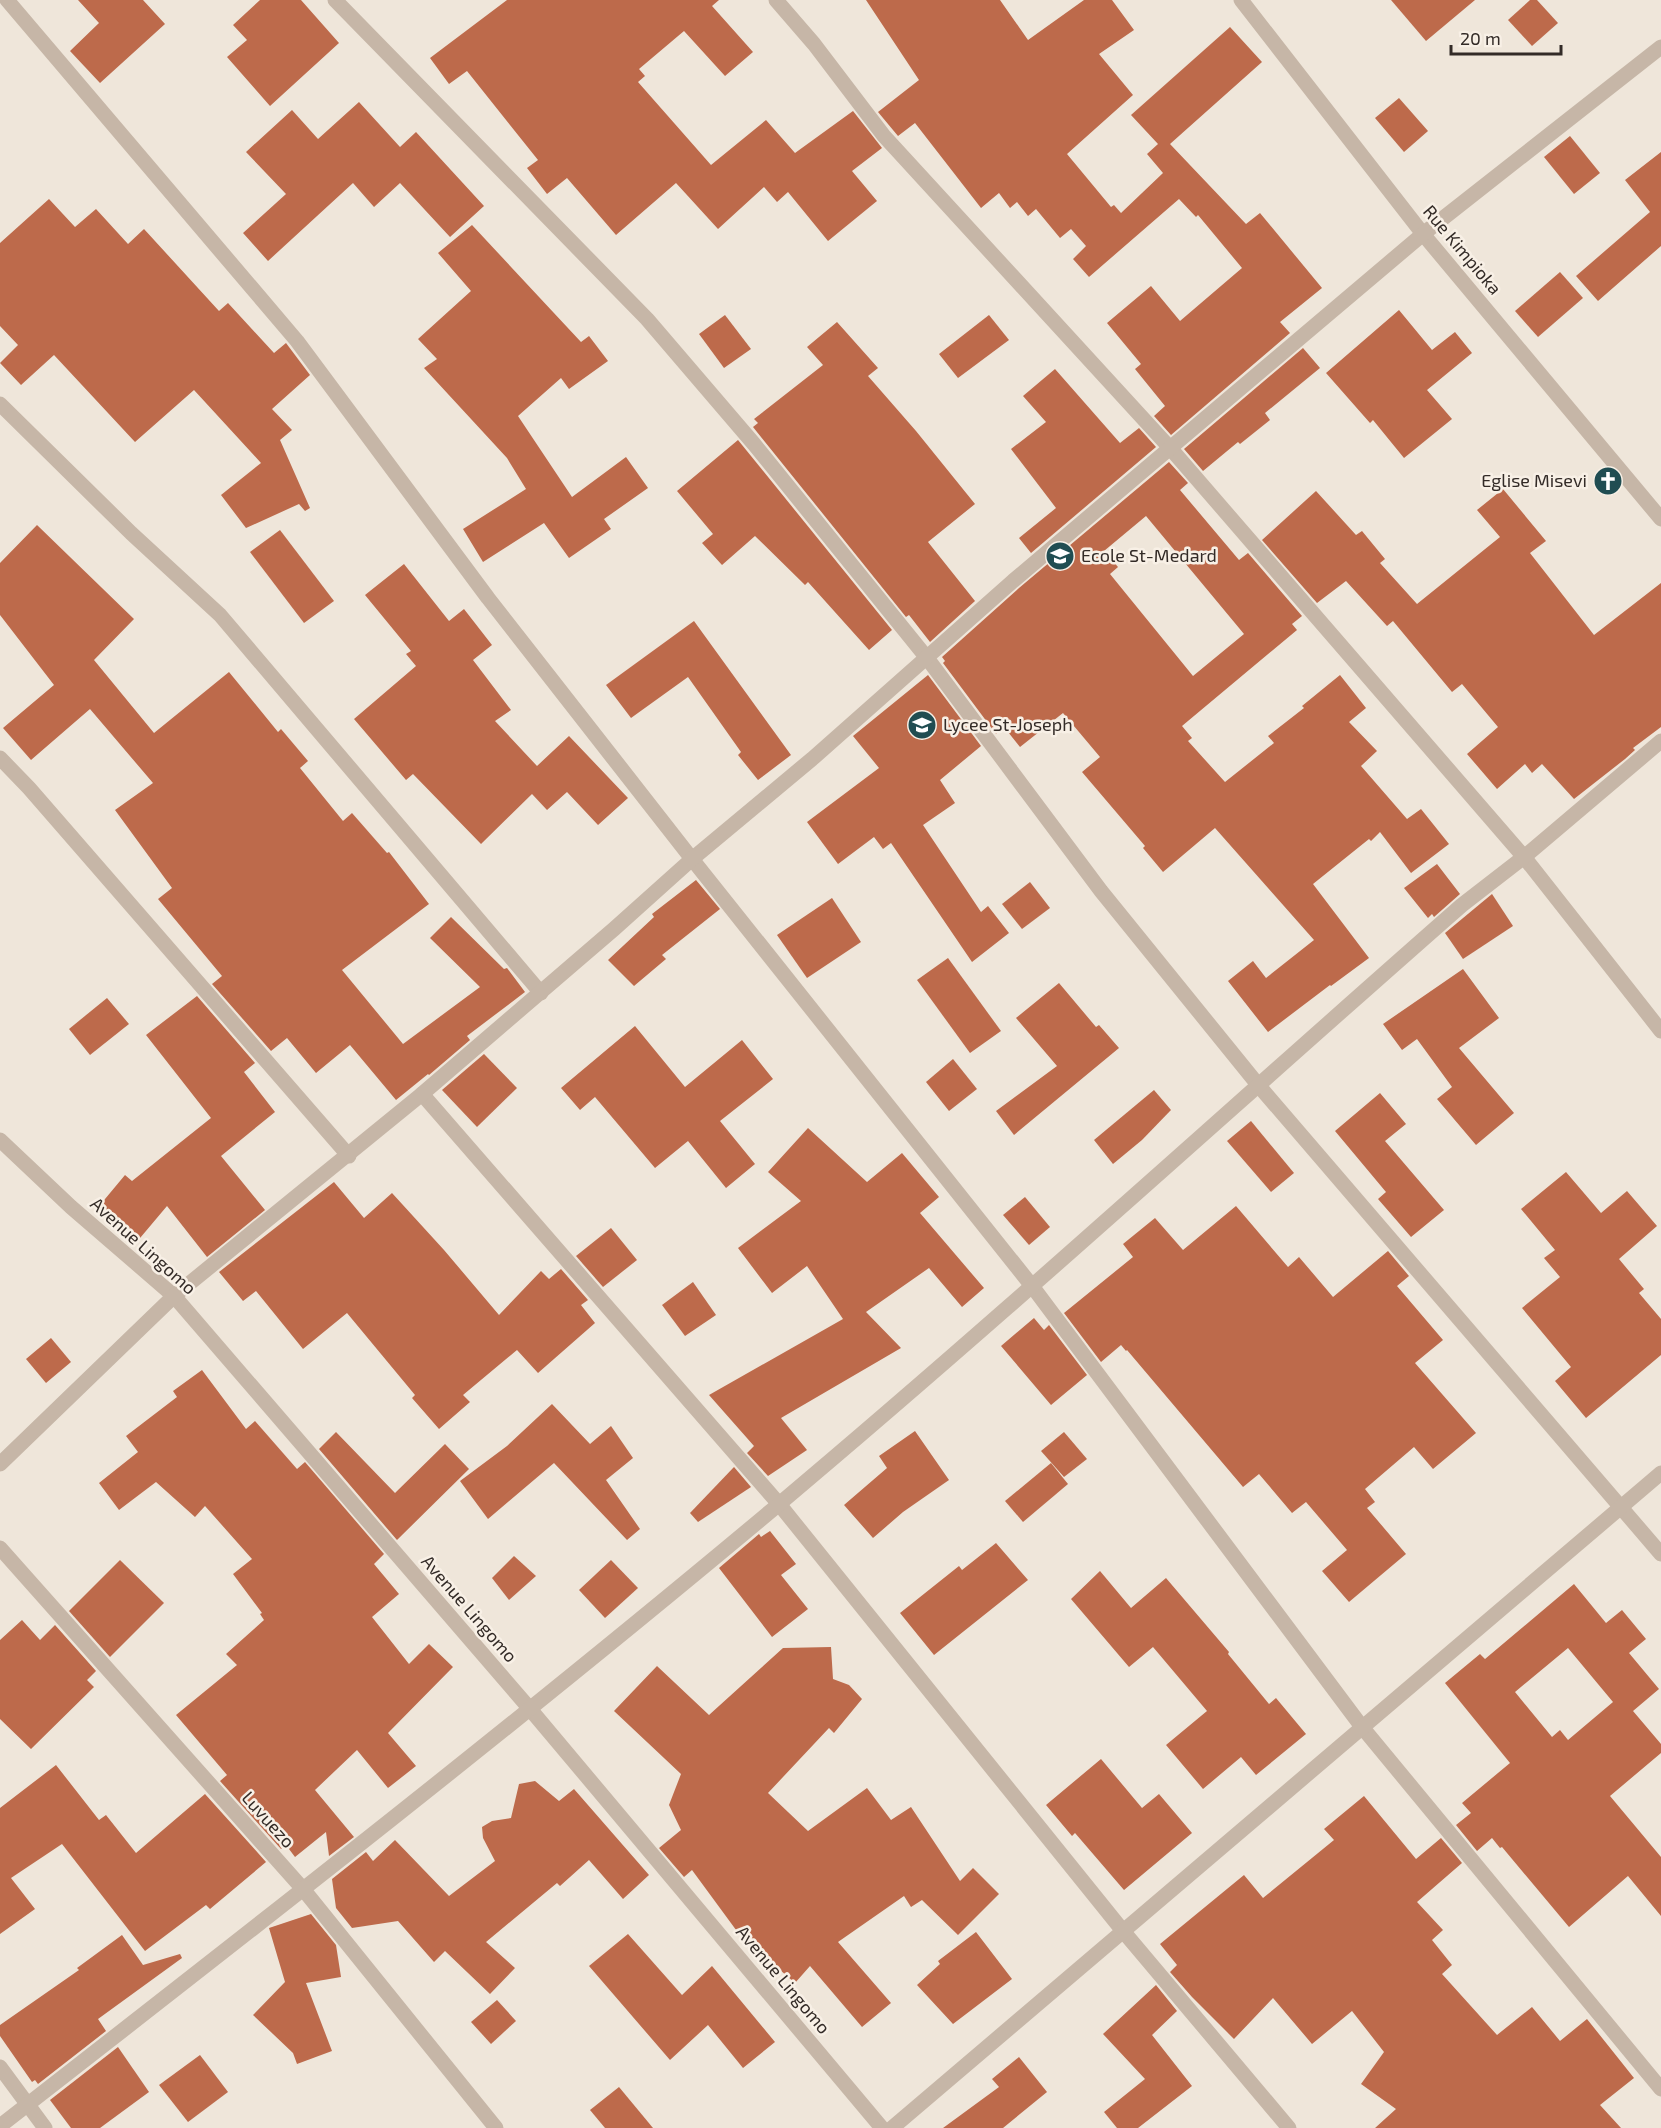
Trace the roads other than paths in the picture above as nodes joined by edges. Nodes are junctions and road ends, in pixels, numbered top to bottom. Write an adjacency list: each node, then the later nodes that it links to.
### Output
1 (8, 0): 14 (street)
2 (335, 0): 10 (street)
3 (776, 0): 8 (street)
4 (1241, 0): 6 (street, Rue Kimpioka)
5 (1661, 47): 6 (street)
6 (1423, 234): 8 (street); 9 (street, Rue Kimpioka)
7 (0, 404): 15 (street)
8 (1171, 449): 10 (street); 13 (street)
9 (1661, 519)
10 (927, 658): 14 (street); 17 (street)
11 (1661, 741): 13 (street)
12 (0, 758): 20 (street)
13 (1524, 857): 16 (street); 17 (street)
14 (692, 860): 15 (street); 21 (street)
15 (541, 993): 18 (street)
16 (1661, 1031)
17 (1259, 1086): 21 (street); 26 (street)
18 (422, 1094): 20 (street); 25 (street)
19 (0, 1140): 22 (street, Avenue Lingomo)
20 (349, 1156): 22 (street)
21 (1032, 1286): 25 (street); 30 (street)
22 (174, 1296): 23 (street); 29 (street, Avenue Lingomo)
23 (0, 1464)
24 (1661, 1473): 26 (street)
25 (779, 1504): 29 (street); 32 (street)
26 (1622, 1506): 28 (street); 30 (street)
27 (0, 1548): 31 (street, Luvuezo)
28 (1661, 1554)
29 (530, 1709): 31 (street); 39 (street, Avenue Lingomo)
30 (1362, 1727): 32 (street); 34 (street)
31 (303, 1889): 35 (street); 38 (street, Luvuezo)
32 (1123, 1931): 40 (street); 41 (street)
33 (0, 2067): 35 (street)
34 (1661, 2089)
35 (26, 2105): 36 (street); 37 (street)
36 (0, 2126)
37 (45, 2128)
38 (496, 2128)
39 (882, 2128)
40 (892, 2128)
41 (1289, 2128)

